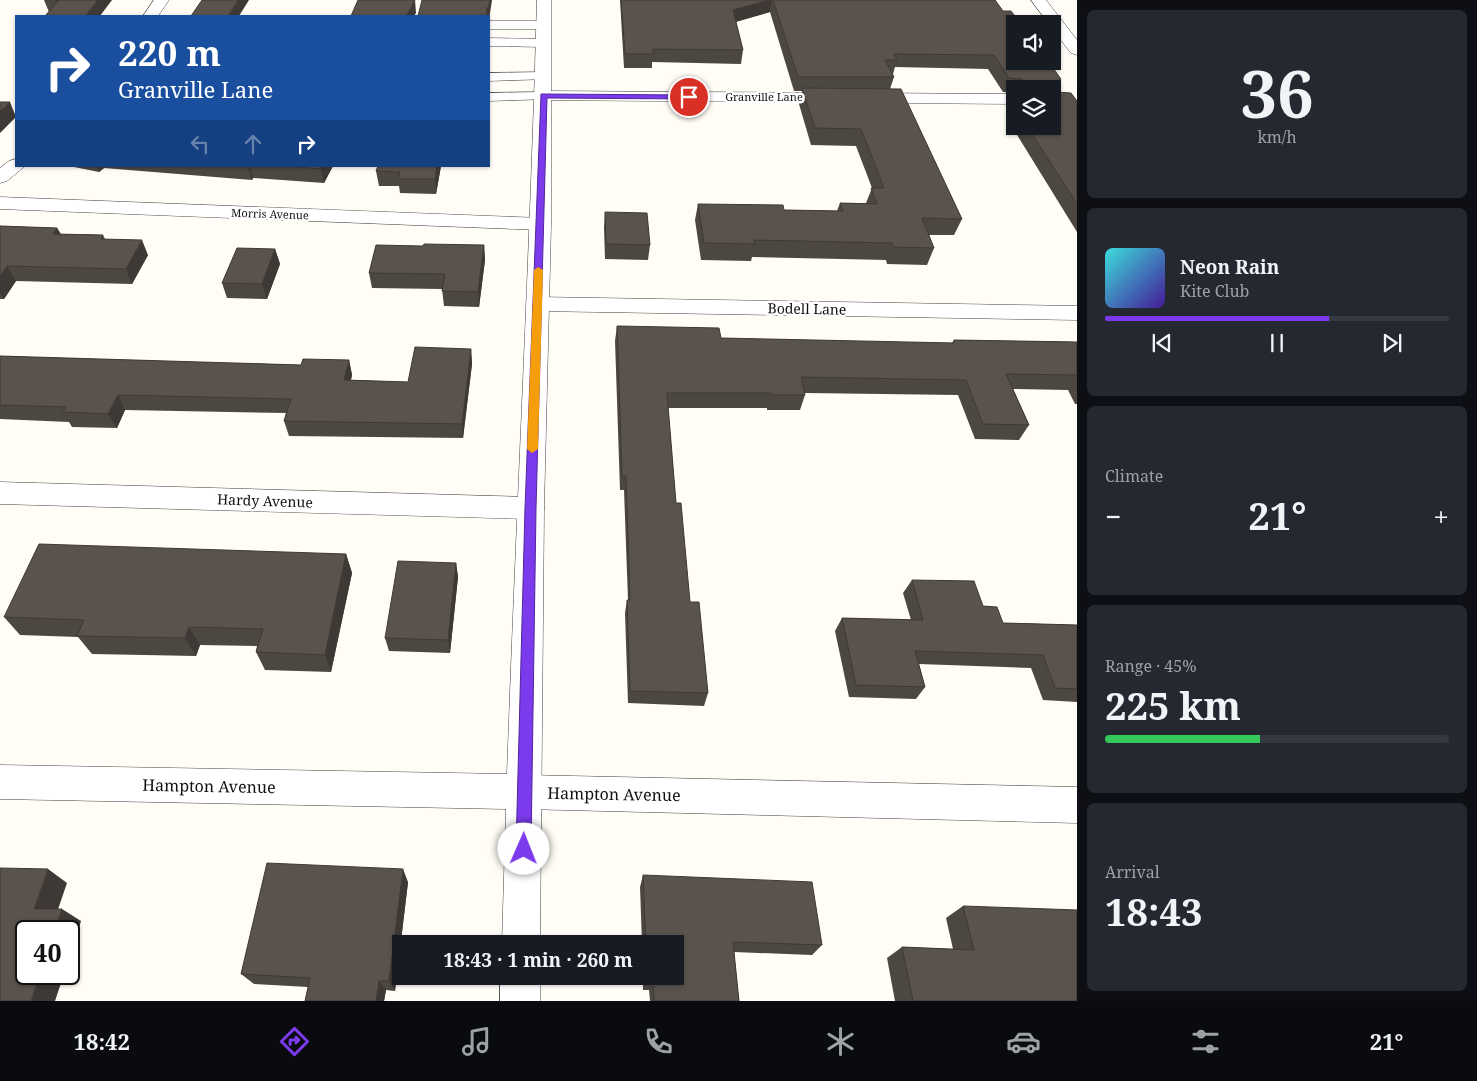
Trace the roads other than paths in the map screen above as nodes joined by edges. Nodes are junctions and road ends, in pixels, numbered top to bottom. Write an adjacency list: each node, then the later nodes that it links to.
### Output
1 (162, 0): 4 (street)
2 (544, 0): 6 (street)
3 (1038, 0): 8 (street)
4 (151, 15)
5 (490, 25): 6 (lane)
6 (543, 34): 7 (lane); 9 (street)
7 (490, 42)
8 (1077, 50)
9 (544, 76): 10 (lane); 11 (street)
10 (490, 77)
11 (544, 96): 12 (lane); 13 (street, Granville Lane); 17 (street)
12 (490, 97)
13 (1006, 100)
14 (15, 166): 15 (street)
15 (0, 177)
16 (0, 204): 17 (street, Morris Avenue)
17 (541, 224): 18 (street)
18 (537, 304): 19 (street, Bodell Lane); 21 (street)
19 (1077, 313)
20 (0, 493): 21 (street, Hardy Avenue)
21 (530, 508): 23 (street)
22 (0, 782): 23 (street, Hampton Avenue)
23 (525, 792): 24 (street, Hampton Avenue); 25 (street)
24 (1077, 805)
25 (521, 935)
26 (520, 985): 27 (street)
27 (520, 1001)

